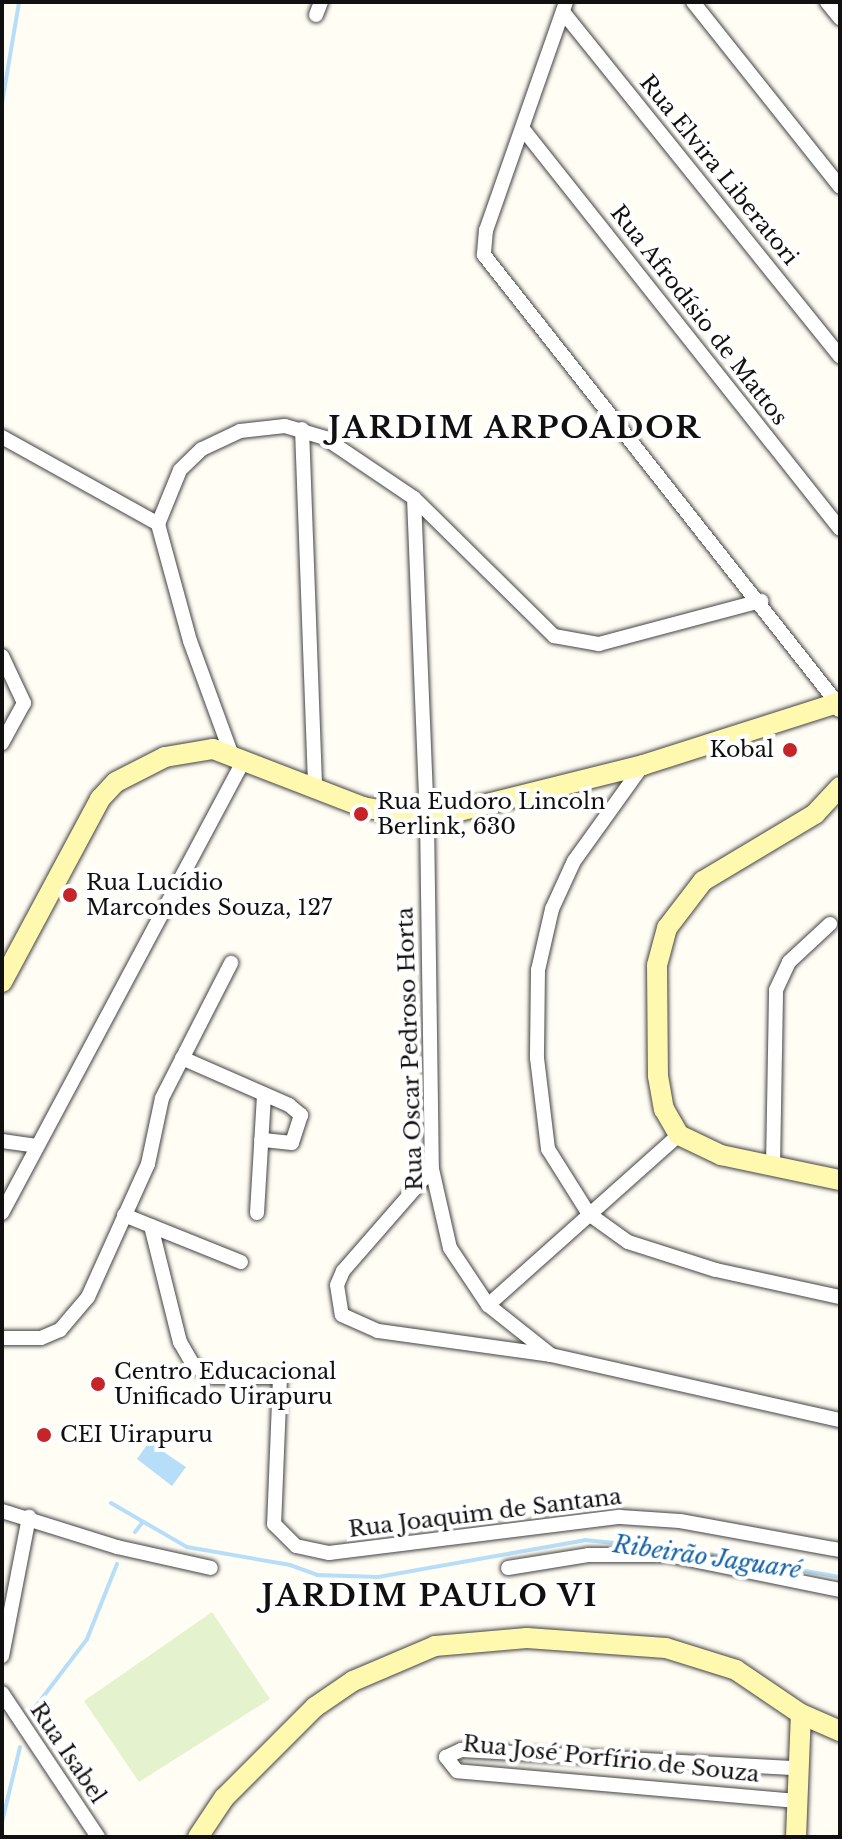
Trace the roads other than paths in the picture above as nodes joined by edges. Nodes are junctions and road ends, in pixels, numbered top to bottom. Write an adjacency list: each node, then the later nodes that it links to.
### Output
1 (693, 2): 6 (street)
2 (827, 2): 4 (street)
3 (565, 7): 5 (street); 7 (street, Rua Elvira Liberatori)
4 (840, 18)
5 (523, 129): 12 (street, Rua Afrodísio de Mattos); 13 (street)
6 (840, 187)
7 (840, 356)
8 (302, 429): 10 (street); 11 (street); 20 (street)
9 (2, 437): 11 (street)
10 (414, 498): 13 (street); 21 (street, Rua Oscar Pedroso Horta)
11 (158, 524): 17 (street)
12 (840, 529)
13 (761, 601): 15 (street)
14 (2, 656): 16 (street)
15 (838, 705): 18 (street)
16 (2, 743)
17 (238, 757): 20 (street); 24 (street); 30 (street)
18 (643, 765): 21 (street); 36 (street)
19 (840, 787): 27 (street)
20 (315, 790): 21 (street)
21 (427, 819): 32 (street, Rua Oscar Pedroso Horta)
22 (830, 924): 31 (street)
23 (231, 963): 25 (street)
24 (2, 982)
25 (182, 1058): 26 (street); 37 (street)
26 (264, 1094): 28 (street); 28 (street)
27 (679, 1135): 31 (street); 36 (street)
28 (261, 1140): 35 (street)
29 (2, 1141): 30 (street)
30 (37, 1146): 34 (street)
31 (773, 1166): 33 (street)
32 (432, 1169): 41 (street, Rua Oscar Pedroso Horta); 43 (street)
33 (840, 1180)
34 (2, 1213)
35 (257, 1213)
36 (589, 1214): 40 (street); 41 (street)
37 (124, 1215): 38 (street); 42 (street)
38 (151, 1226): 39 (street); 47 (street, Rua Joaquim de Santana)
39 (241, 1262)
40 (840, 1297)
41 (488, 1305): 43 (street, Rua Oscar Pedroso Horta)
42 (2, 1338)
43 (551, 1355): 44 (street, Rua Oscar Pedroso Horta)
44 (840, 1420)
45 (2, 1511): 46 (street)
46 (29, 1517): 48 (street); 51 (street)
47 (840, 1550)
48 (211, 1568)
49 (508, 1568): 50 (street)
50 (840, 1590)
51 (5, 1625): 52 (street)
52 (2, 1656)
53 (2, 1693): 58 (street, Rua Isabel)
54 (801, 1714): 55 (street); 56 (street); 59 (street)
55 (840, 1731)
56 (797, 1768): 57 (street); 57 (street, Rua José Porfírio de Souza)
57 (797, 1801): 60 (street)
58 (98, 1837)
59 (198, 1837)
60 (796, 1837)

